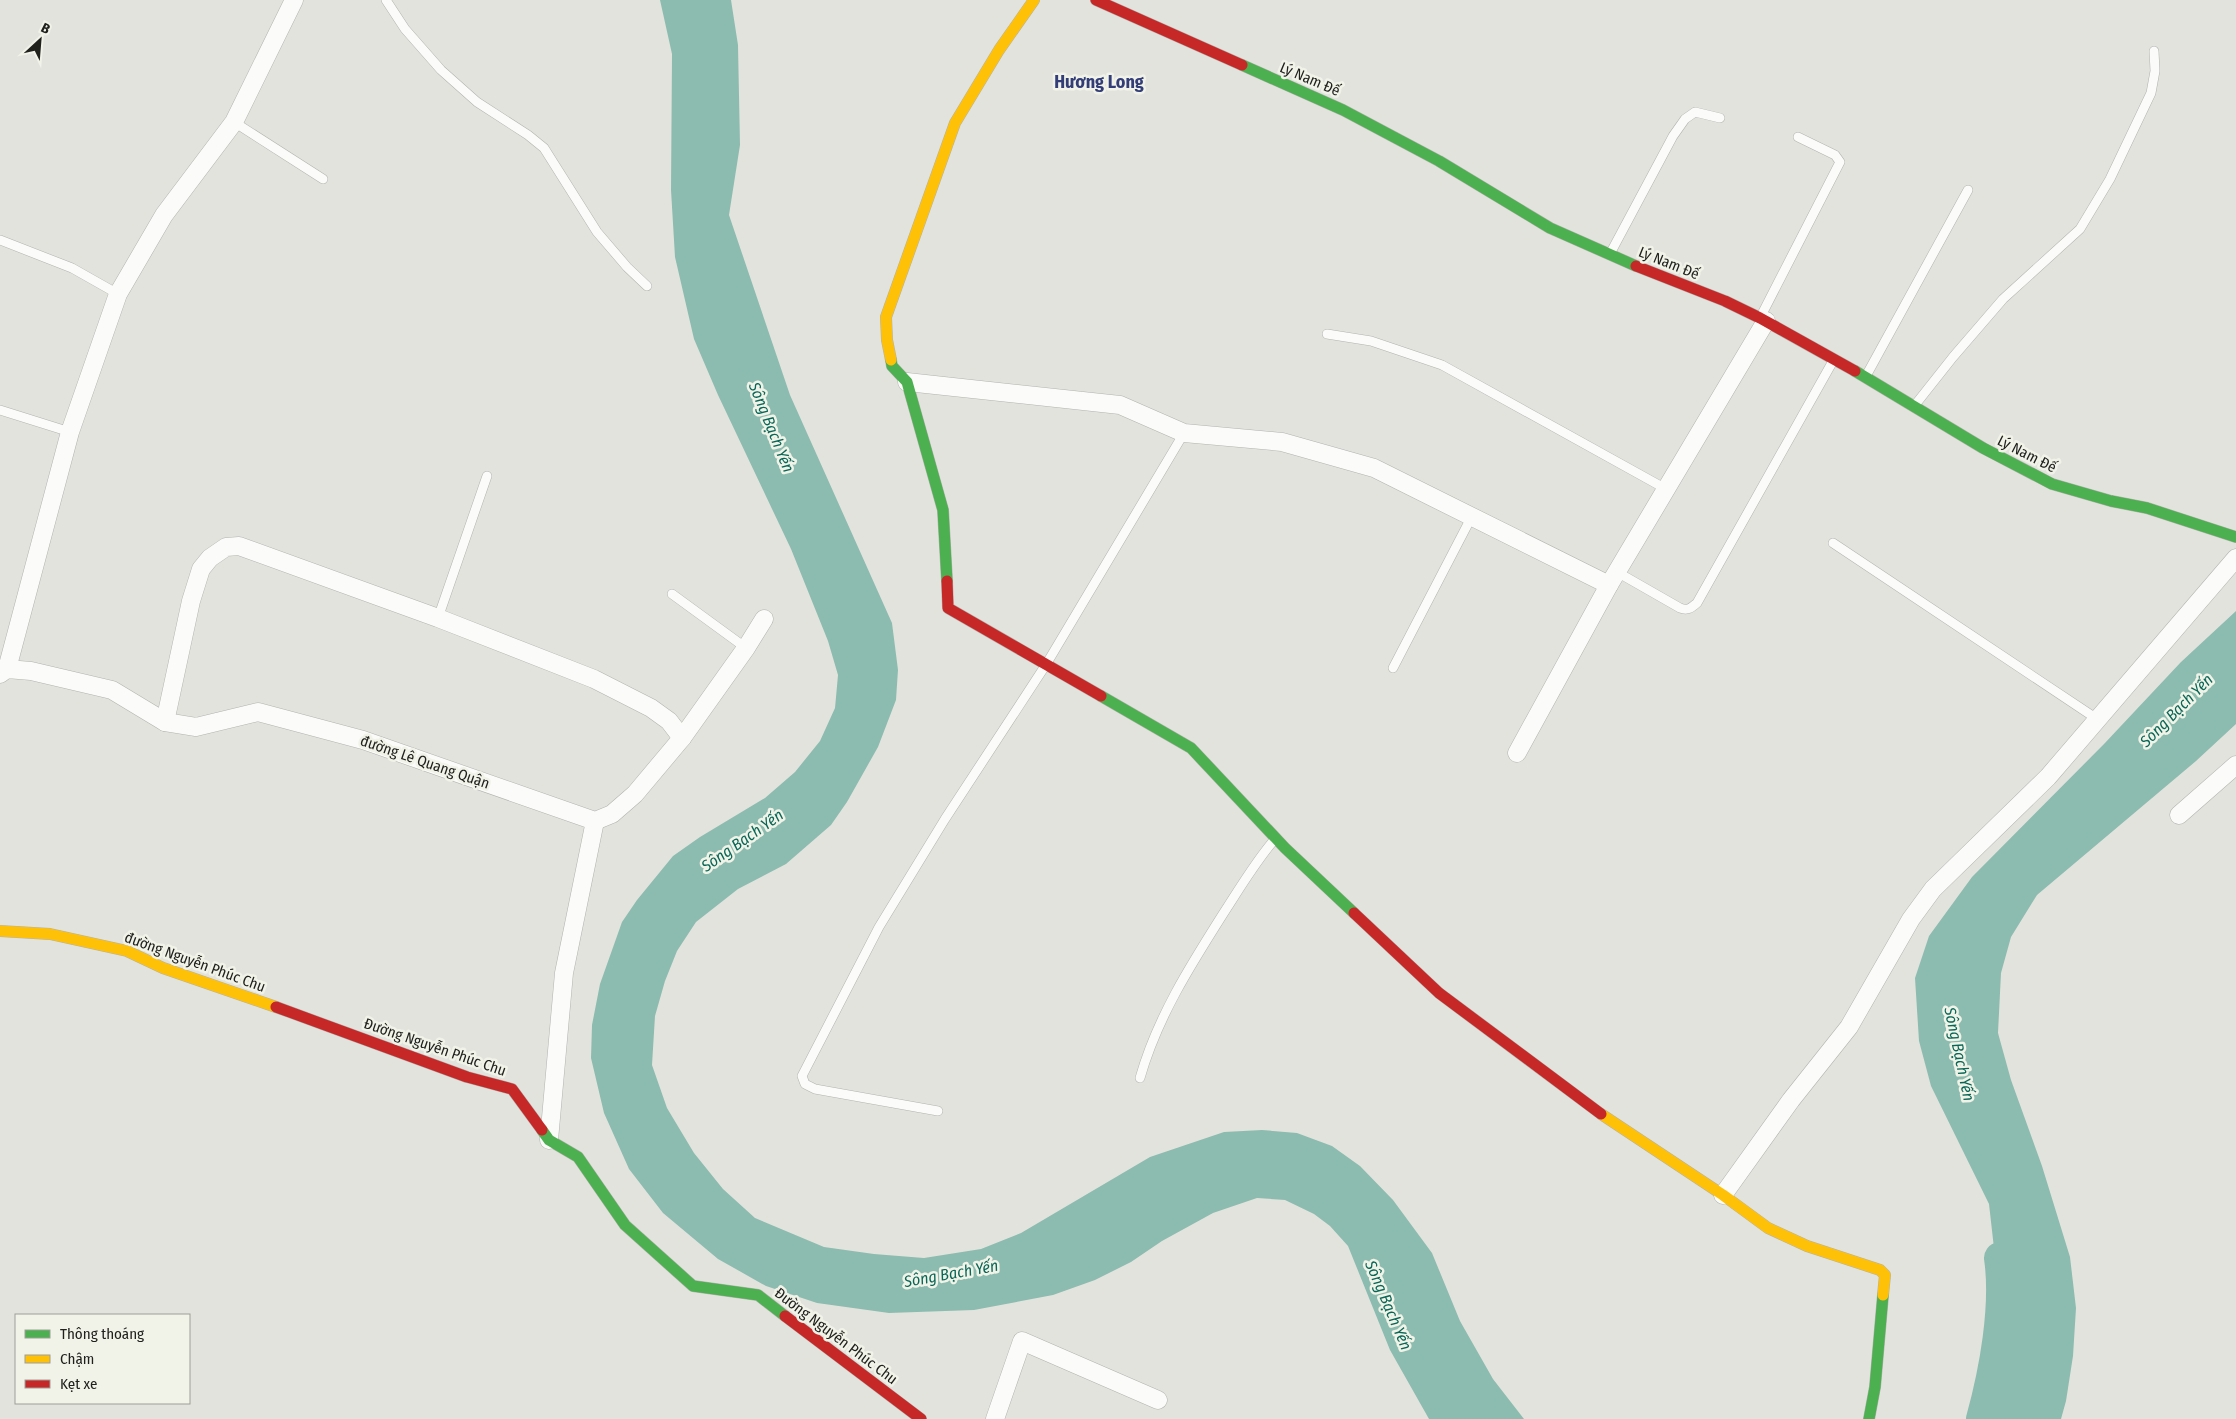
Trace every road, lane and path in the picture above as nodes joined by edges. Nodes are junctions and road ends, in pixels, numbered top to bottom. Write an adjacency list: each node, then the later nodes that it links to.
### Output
1 (294, 0): 7 (street)
2 (386, 0): 13 (lane)
3 (1034, 0): 19 (street)
4 (1096, 0): 12 (street, Lý Nam Đế)
5 (2154, 51): 20 (lane)
6 (1720, 118): 12 (lane)
7 (234, 122): 9 (lane); 14 (street)
8 (1798, 137): 15 (lane)
9 (323, 179)
10 (1968, 190): 18 (lane)
11 (0, 240): 14 (lane)
12 (1609, 254): 15 (street, Lý Nam Đế)
13 (647, 286)
14 (118, 294): 22 (street)
15 (1763, 320): 17 (street, Lý Nam Đế); 25 (street)
16 (1327, 334): 25 (lane)
17 (1834, 359): 18 (street, Lý Nam Đế); 30 (lane)
18 (1865, 378): 20 (street, Lý Nam Đế)
19 (907, 382): 23 (street); 36 (street)
20 (1914, 407): 27 (street, Lý Nam Đế)
21 (0, 410): 22 (lane)
22 (70, 432): 35 (street)
23 (1184, 433): 26 (street); 36 (lane)
24 (487, 476): 32 (lane)
25 (1666, 489): 30 (street)
26 (1472, 516): 30 (street); 37 (lane)
27 (2236, 537)
28 (1833, 543): 38 (lane)
29 (2236, 558): 38 (street)
30 (1613, 579): 41 (street)
31 (672, 594): 34 (lane)
32 (438, 618): 39 (street); 40 (street)
33 (764, 619): 34 (street)
34 (746, 648): 40 (street)
35 (4, 663): 39 (street, đường Lê Quang Quận)
36 (1047, 664): 45 (street); 49 (lane)
37 (1392, 668)
38 (2097, 719): 51 (street)
39 (166, 722): 44 (street, đường Lê Quang Quận)
40 (682, 738): 44 (street)
41 (1518, 753)
42 (2236, 765): 43 (street)
43 (2179, 815)
44 (595, 821): 50 (street)
45 (1276, 838): 48 (lane); 51 (street)
46 (0, 931): 47 (street, đường Nguyễn Phúc Chu)
47 (347, 1033): 50 (street, Đường Nguyễn Phúc Chu)
48 (1140, 1078)
49 (938, 1111)
50 (549, 1140): 53 (street, Đường Nguyễn Phúc Chu)
51 (1723, 1195): 55 (street)
52 (1158, 1400): 54 (street)
53 (920, 1419)
54 (994, 1419)
55 (1869, 1419)

